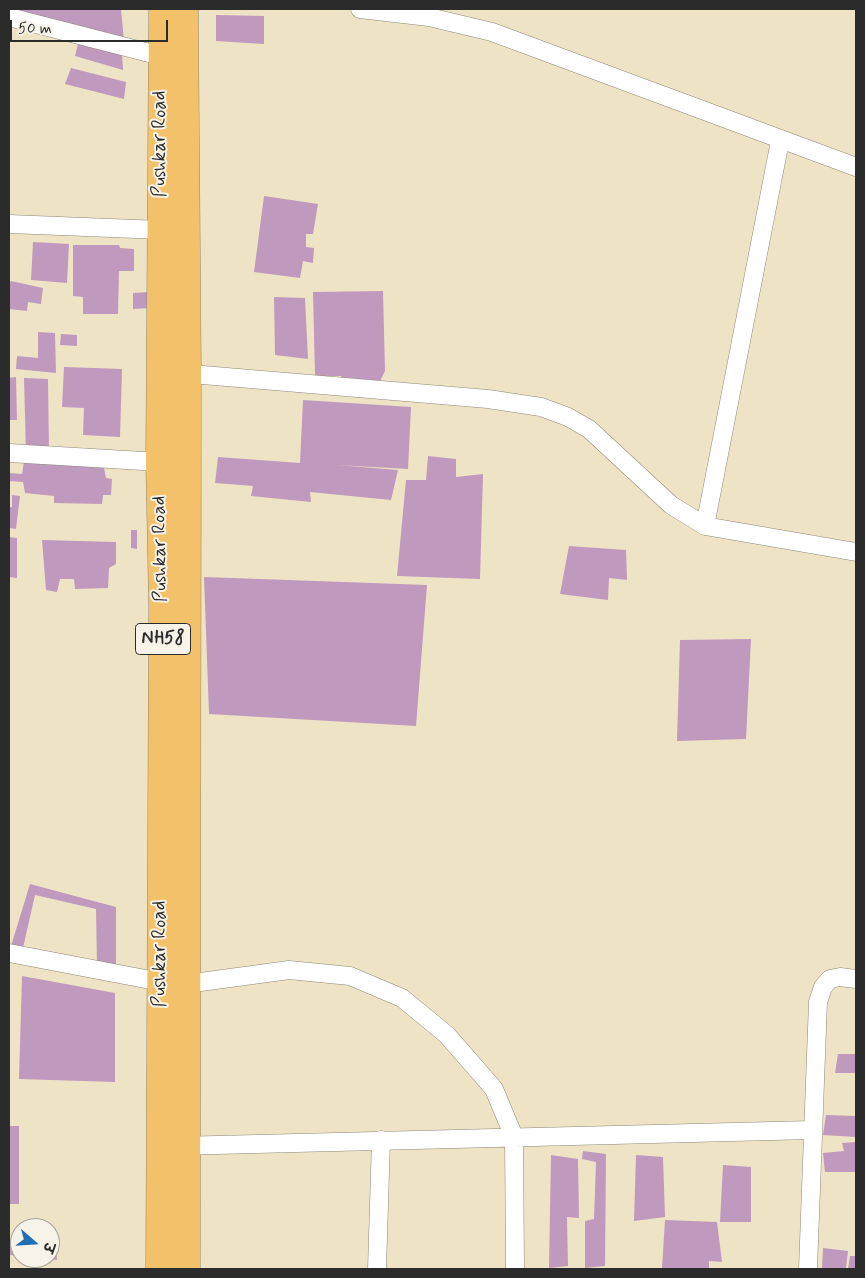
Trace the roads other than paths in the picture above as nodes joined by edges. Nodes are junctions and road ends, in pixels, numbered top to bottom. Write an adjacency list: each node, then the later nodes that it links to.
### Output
1 (163, 9): 6 (highway, Pushkar Road / NH58)
2 (184, 9): 11 (highway, Pushkar Road / NH58)
3 (360, 9): 4 (street)
4 (427, 13): 7 (street)
5 (9, 17): 6 (street)
6 (161, 56): 10 (highway, Pushkar Road / NH58)
7 (780, 141): 8 (street); 14 (street)
8 (856, 167)
9 (9, 224): 10 (street)
10 (161, 230): 11 (highway, Pushkar Road / NH58)
11 (174, 373): 13 (highway, Pushkar Road / NH58); 14 (street); 18 (highway, Pushkar Road / NH58)
12 (9, 453): 13 (street)
13 (160, 462): 18 (highway, Pushkar Road / NH58)
14 (705, 526): 15 (street)
15 (856, 552)
16 (9, 953): 18 (street)
17 (856, 979): 19 (street)
18 (173, 983): 20 (street); 22 (highway, Pushkar Road / NH58)
19 (812, 1130): 20 (street); 27 (street)
20 (514, 1137): 21 (street); 26 (street)
21 (381, 1140): 22 (street); 25 (street)
22 (174, 1146): 23 (highway, Pushkar Road / NH58); 24 (highway, Pushkar Road / NH58)
23 (160, 1269)
24 (186, 1269)
25 (377, 1269)
26 (516, 1269)
27 (808, 1269)

